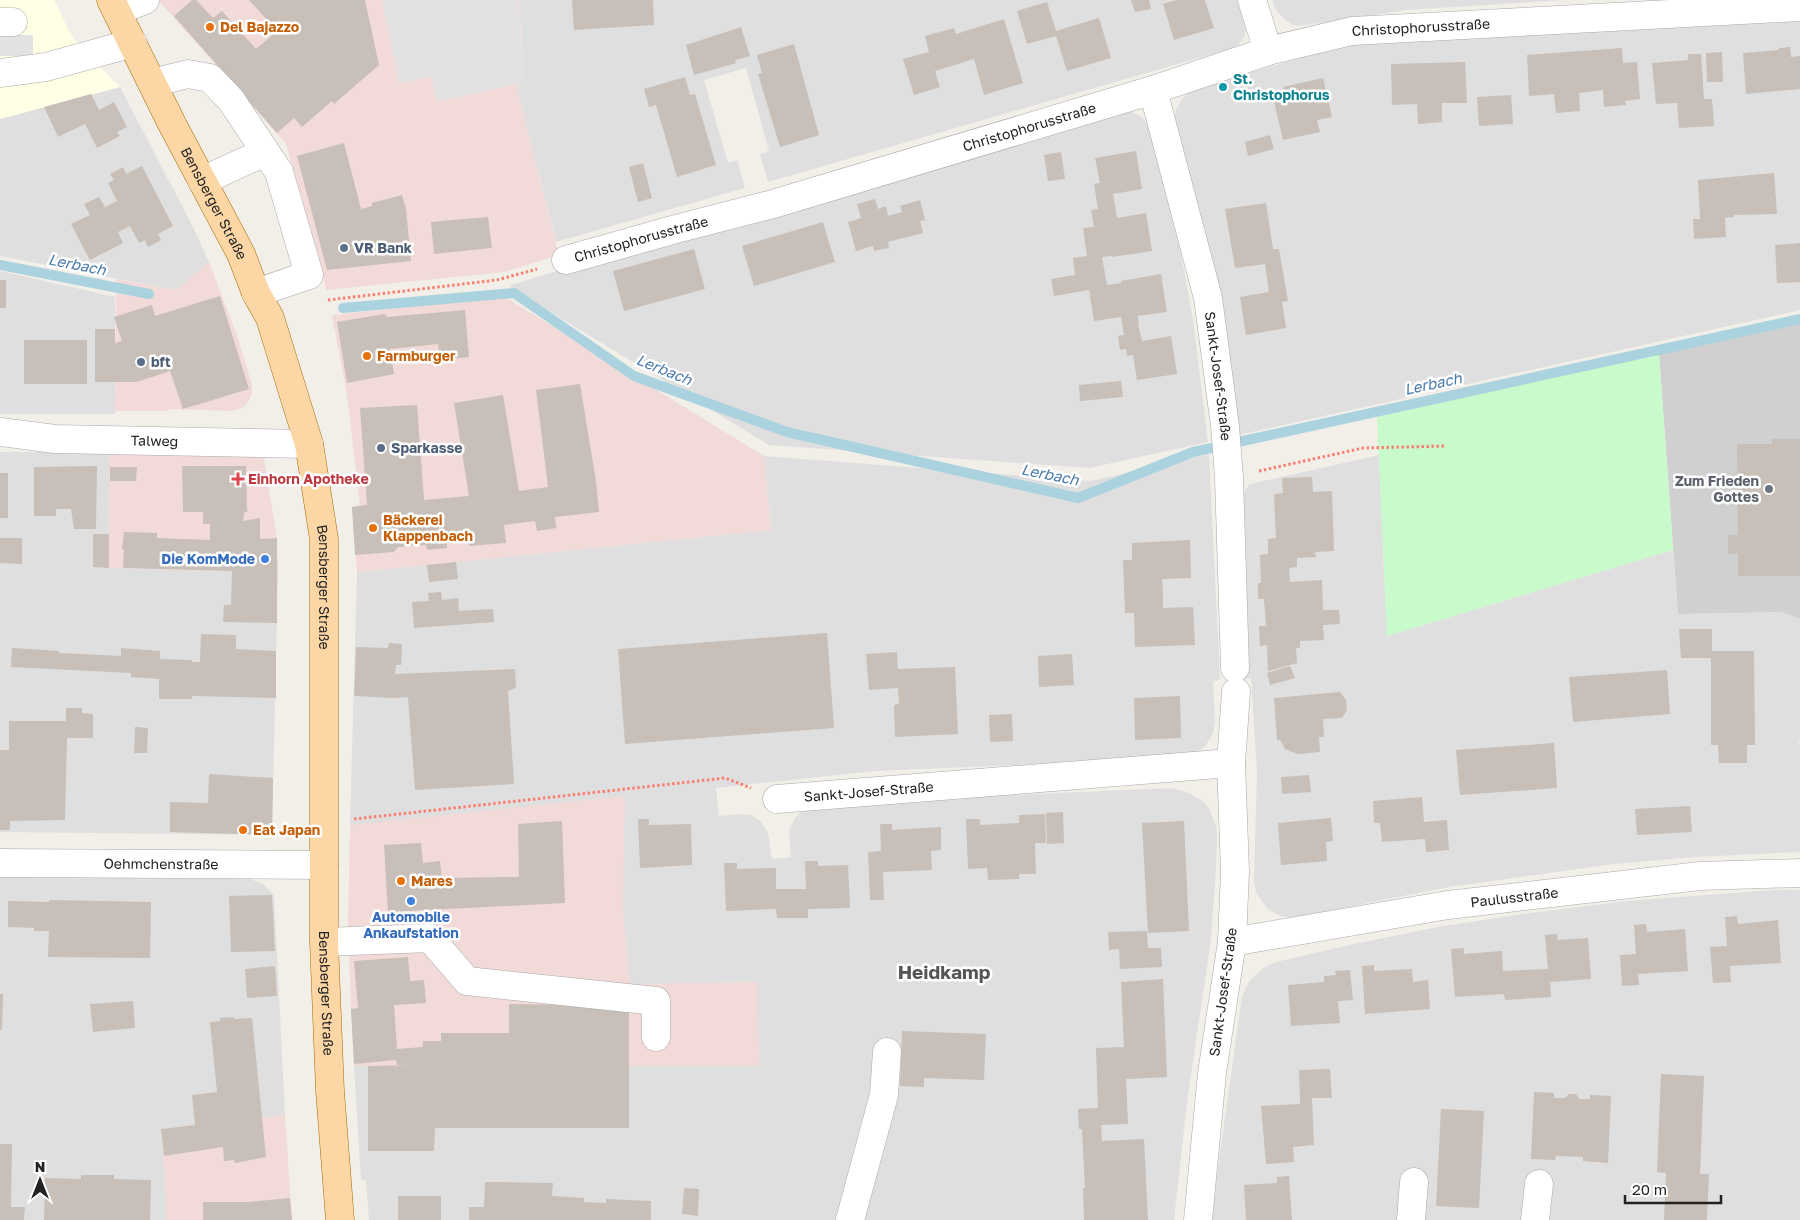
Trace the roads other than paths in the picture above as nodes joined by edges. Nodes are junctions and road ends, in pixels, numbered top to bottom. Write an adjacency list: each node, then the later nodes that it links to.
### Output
1 (145, 0): 3 (street)
2 (1252, 0): 6 (street)
3 (114, 6): 5 (main road, Bensberger Straße)
4 (1800, 7): 6 (street, Christophorusstraße)
5 (132, 43): 7 (street); 8 (main road, Bensberger Straße)
6 (1268, 51): 9 (street, Christophorusstraße)
7 (0, 73)
8 (152, 83): 10 (street); 11 (main road, Bensberger Straße)
9 (1153, 90): 12 (street, Christophorusstraße); 16 (street, Sankt-Josef-Straße)
10 (266, 152): 11 (street); 13 (street)
11 (202, 181): 13 (main road, Bensberger Straße)
12 (566, 260)
13 (256, 293): 15 (main road, Bensberger Straße)
14 (0, 432): 15 (street, Talweg)
15 (309, 444): 19 (main road, Bensberger Straße)
16 (1231, 763): 17 (street, Sankt-Josef-Straße); 22 (street, Sankt-Josef-Straße)
17 (777, 799)
18 (0, 862): 19 (street, Oehmchenstraße)
19 (324, 865): 21 (main road, Bensberger Straße)
20 (1800, 873): 22 (street, Paulusstraße)
21 (324, 942): 23 (street); 27 (main road, Bensberger Straße)
22 (1232, 942): 29 (street, Sankt-Josef-Straße)
23 (656, 1038)
24 (887, 1052): 28 (street)
25 (1414, 1182): 30 (street)
26 (1539, 1184): 31 (street)
27 (340, 1220)
28 (850, 1220)
29 (1198, 1220)
30 (1411, 1220)
31 (1535, 1220)

